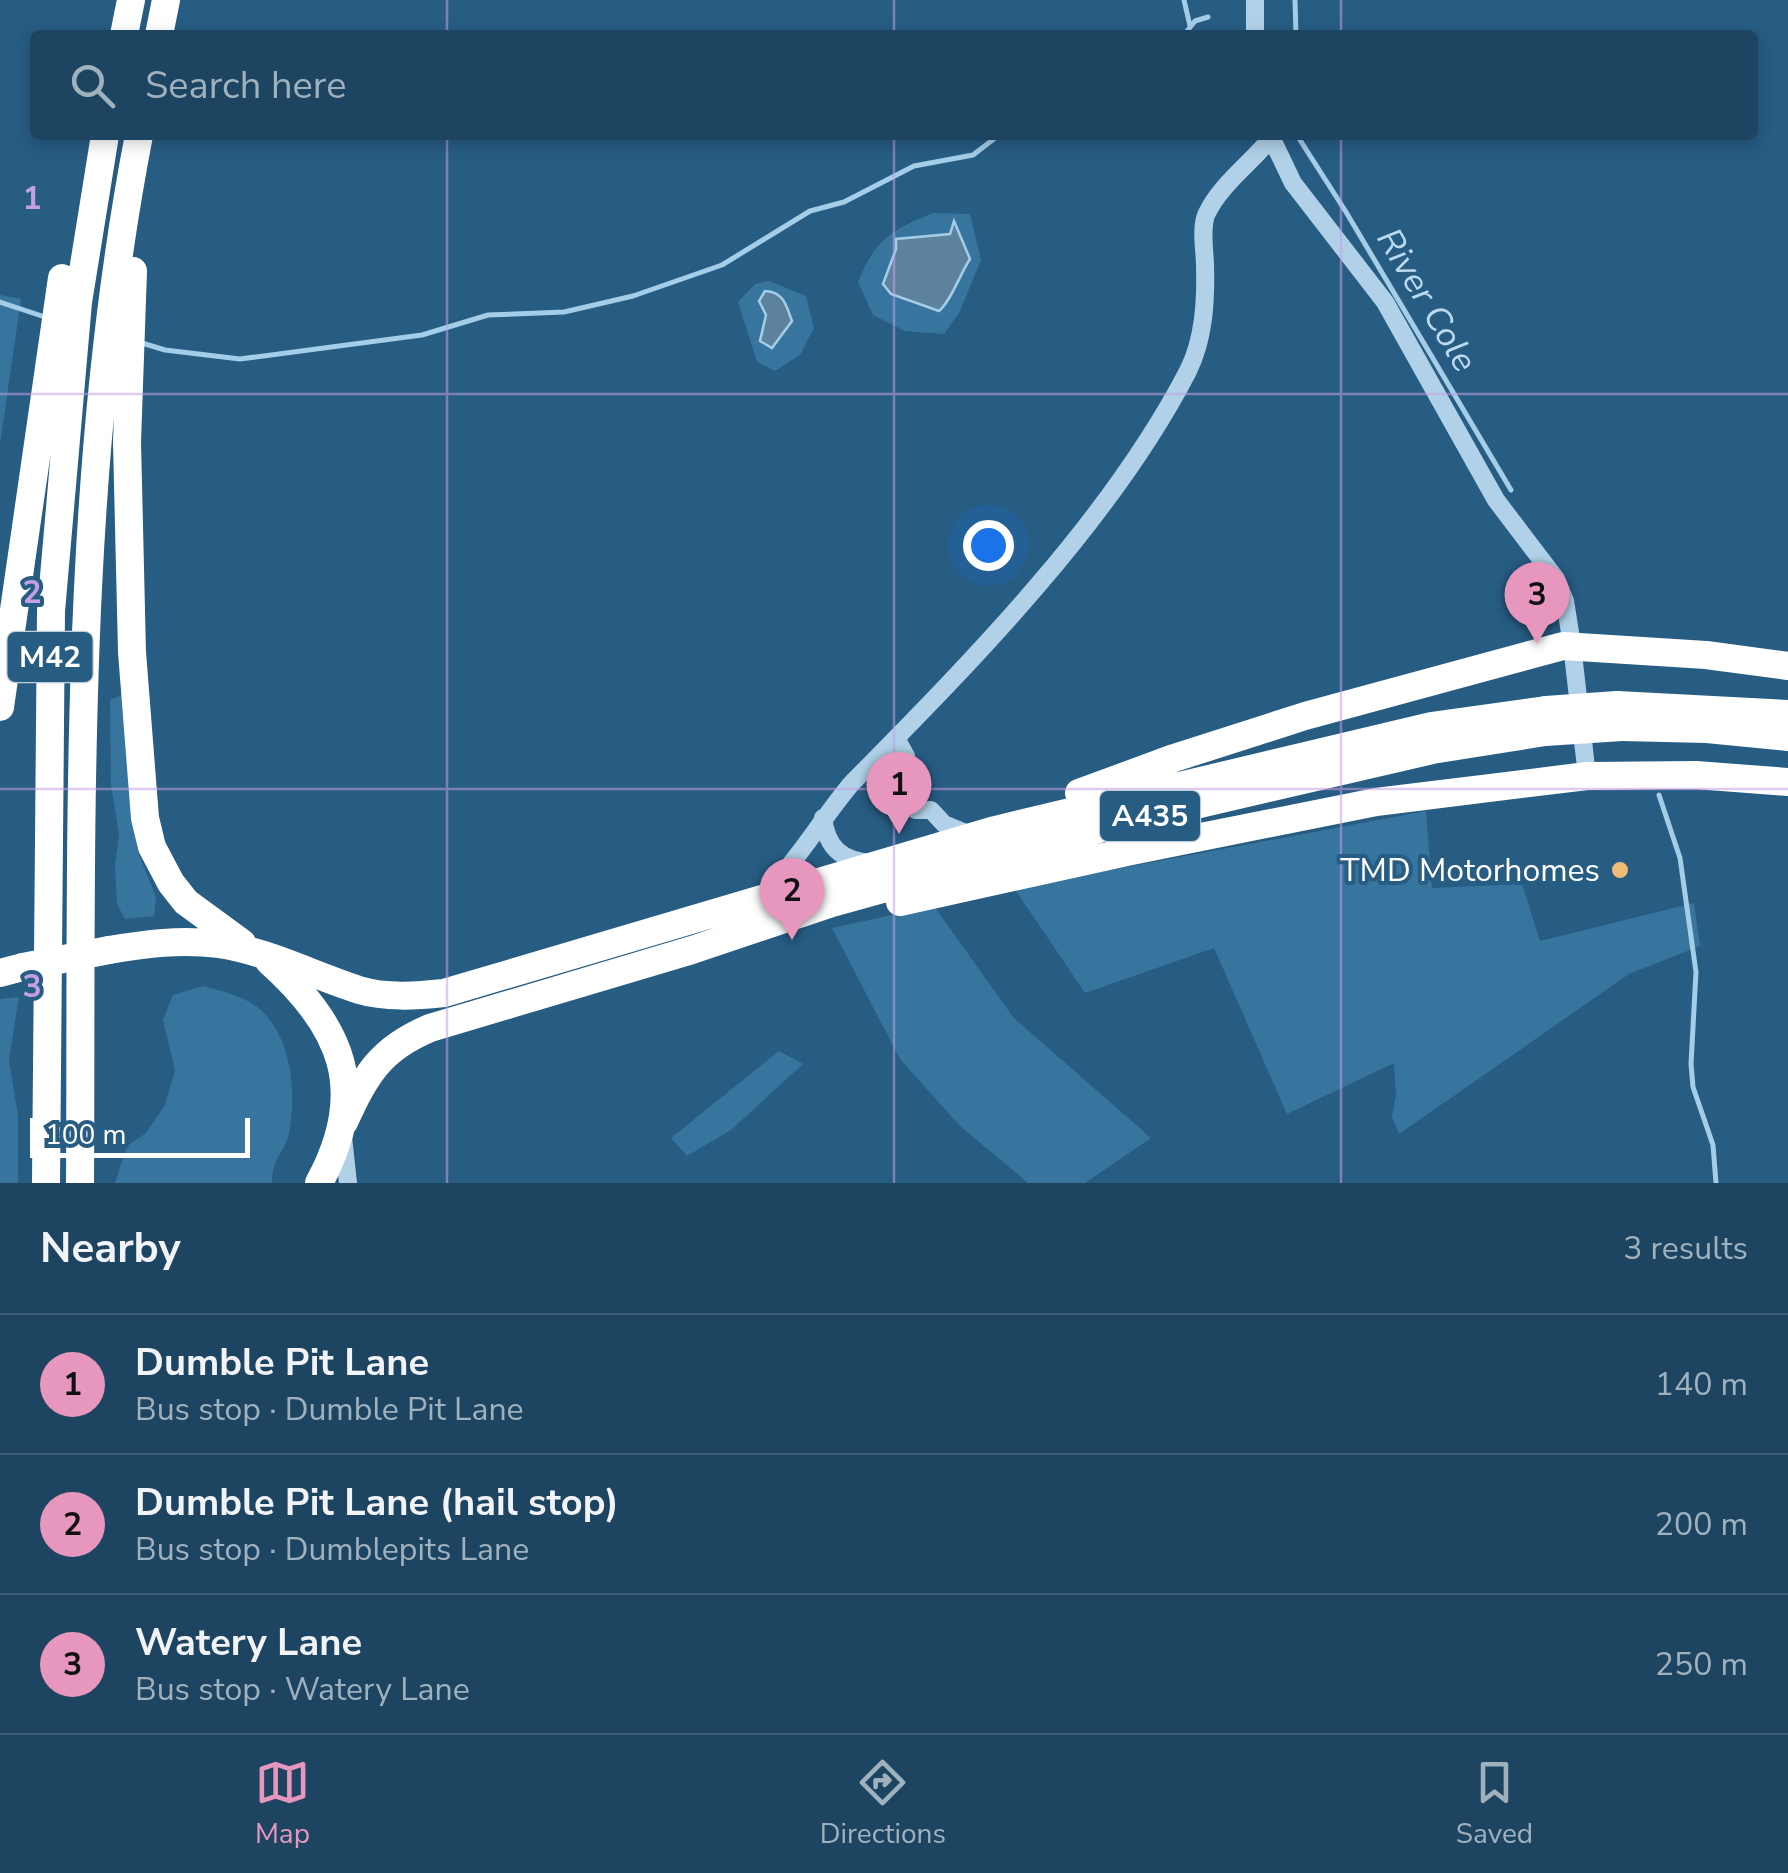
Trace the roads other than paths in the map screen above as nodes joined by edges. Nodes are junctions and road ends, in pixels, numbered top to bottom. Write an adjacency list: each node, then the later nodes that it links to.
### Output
1 (131, 0): 4 (highway)
2 (166, 0): 5 (highway)
3 (1255, 0): 6 (street)
4 (125, 30)
5 (160, 30)
6 (1255, 30)
7 (104, 140): 11 (highway, M42)
8 (1267, 140): 19 (street)
9 (1273, 140): 12 (street)
10 (137, 145): 29 (highway, M42); 33 (highway, M42)
11 (96, 183): 14 (highway, M42); 32 (highway, M42)
12 (1572, 645): 13 (highway); 21 (street); 25 (highway)
13 (1788, 666)
14 (0, 707)
15 (1788, 714): 16 (highway, A435)
16 (1619, 716): 17 (highway, A435, bridge); 18 (highway, A435)
17 (1546, 721): 25 (highway, A435); 28 (highway, A435)
18 (1788, 737)
19 (896, 738): 20 (street); 24 (street)
20 (904, 773)
21 (1588, 776): 22 (highway); 28 (highway)
22 (1788, 782)
23 (915, 810): 25 (street)
24 (823, 818): 26 (street); 27 (street)
25 (984, 833): 26 (highway, A435)
26 (878, 863): 27 (highway, A435)
27 (761, 898): 29 (highway, A435)
28 (761, 928): 31 (highway, A435)
29 (260, 955): 30 (highway, bridge); 31 (highway)
30 (12, 970)
31 (343, 1127): 34 (highway); 35 (street)
32 (46, 1183)
33 (80, 1183)
34 (319, 1183)
35 (348, 1183)

